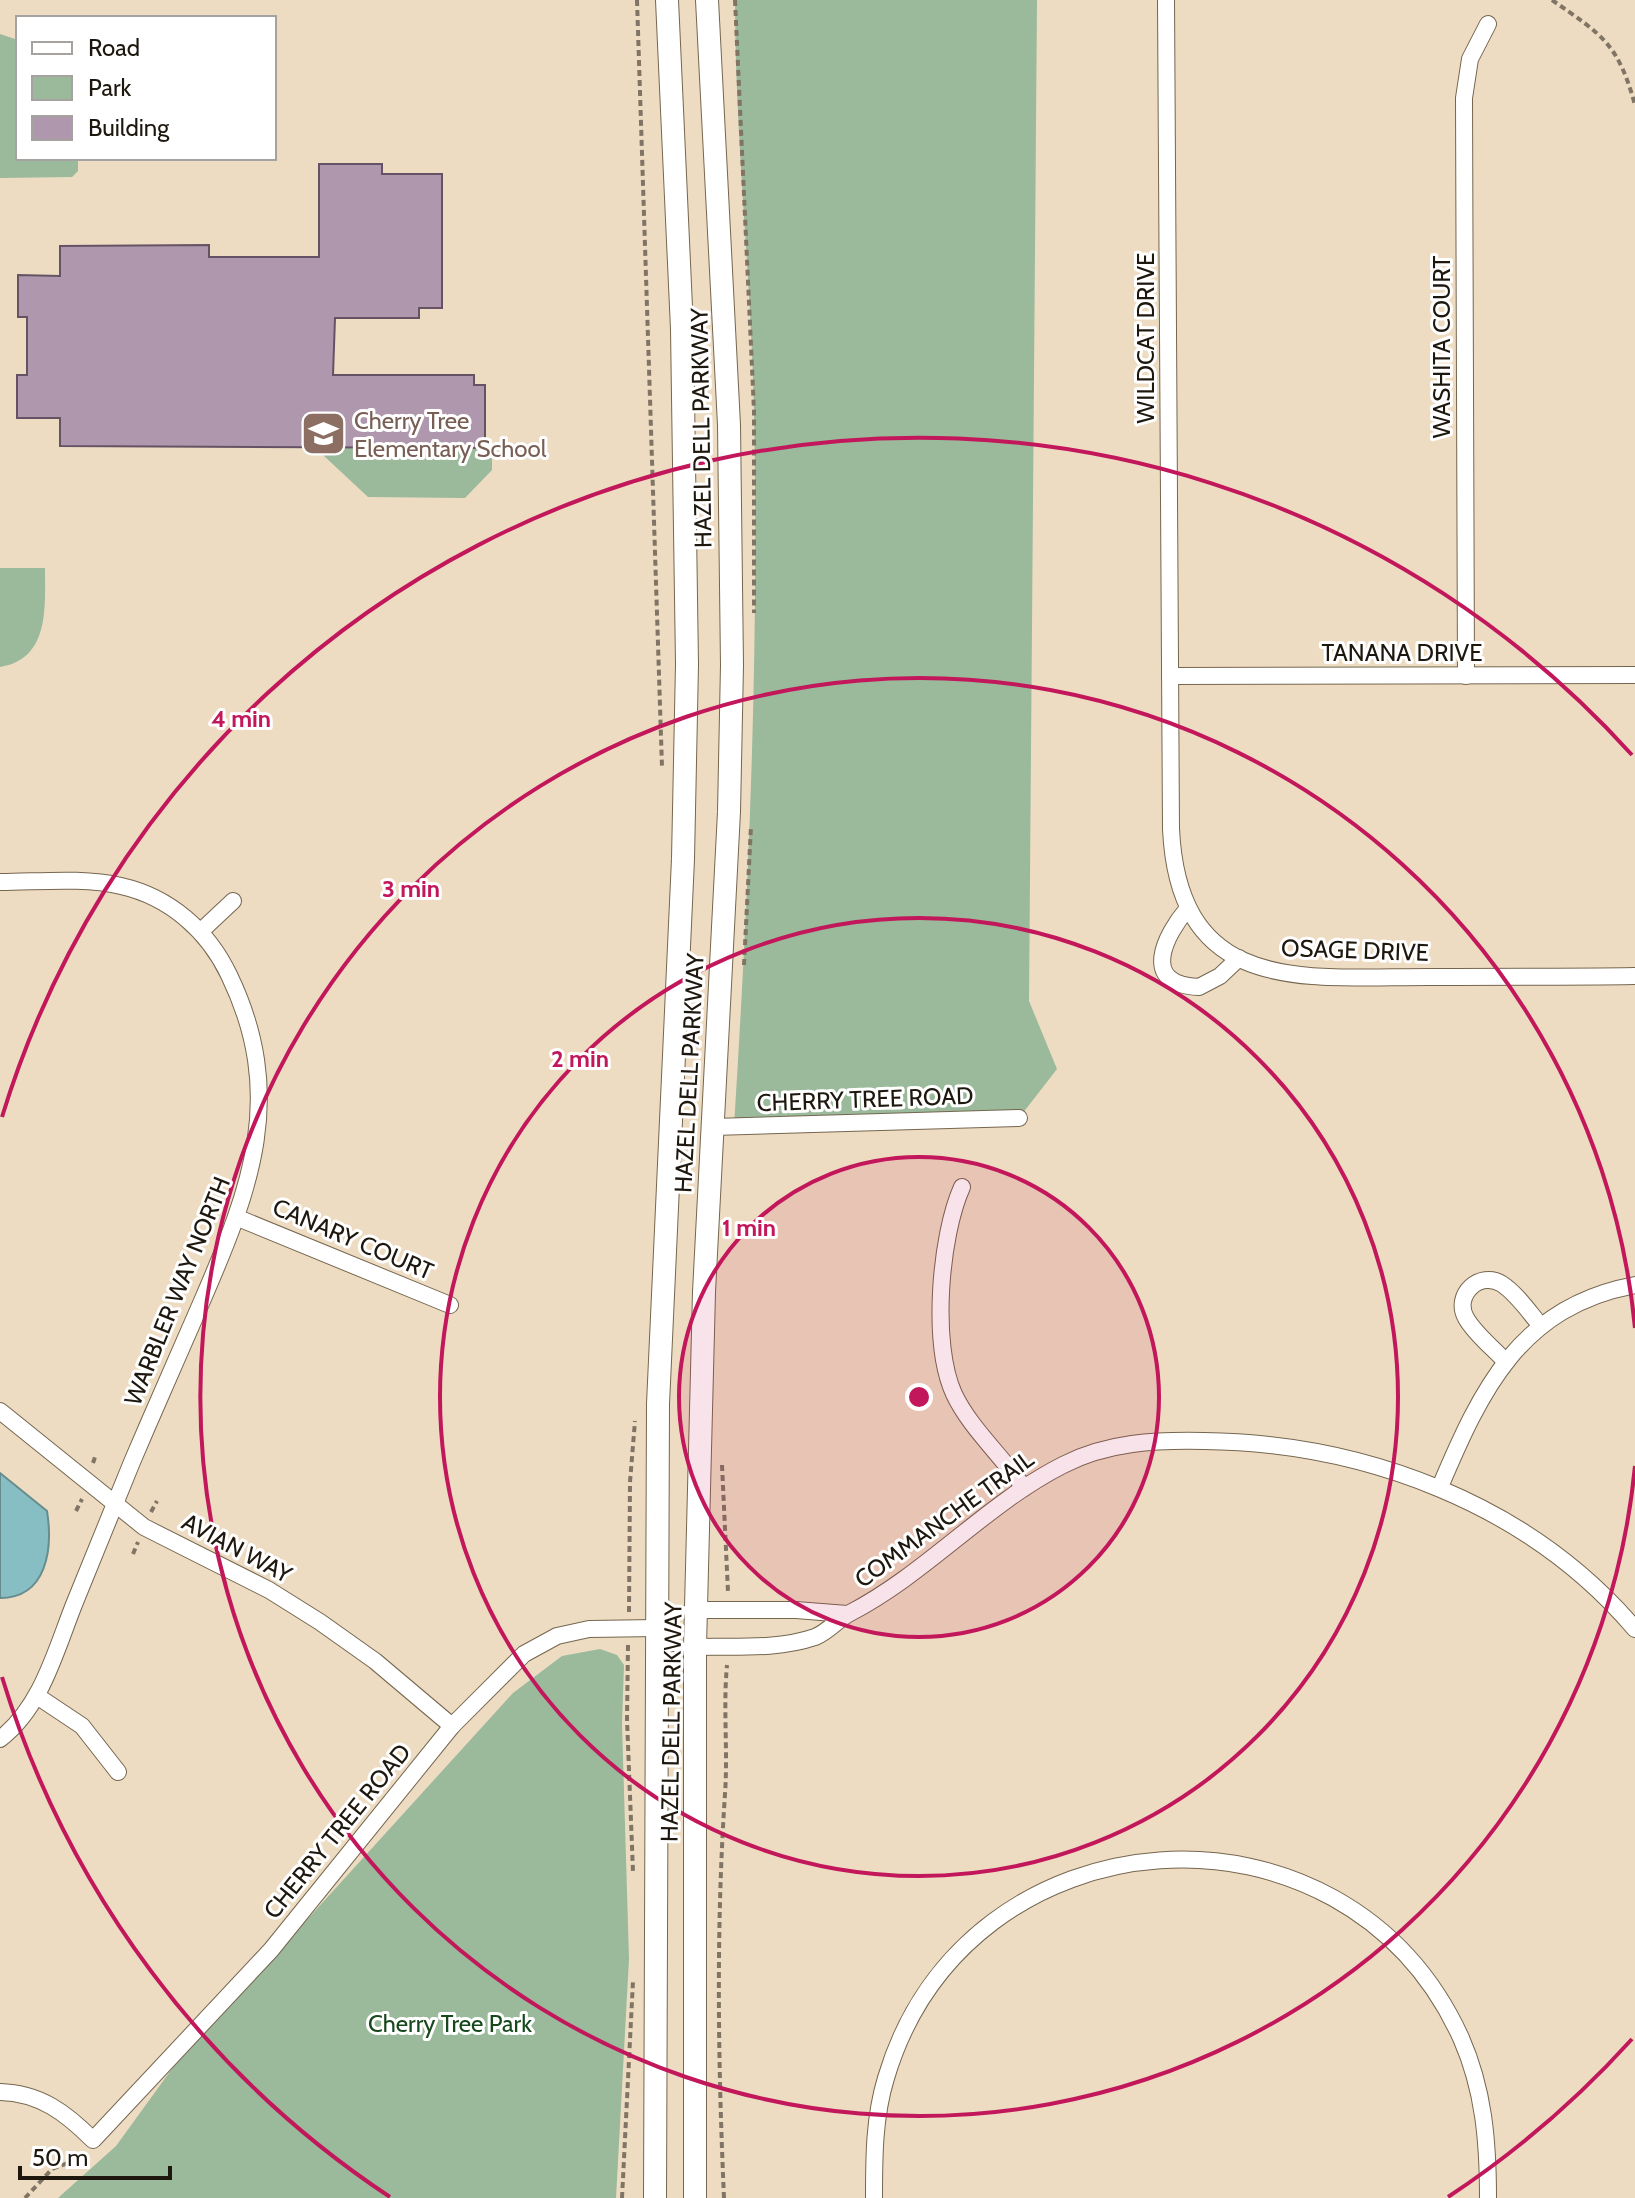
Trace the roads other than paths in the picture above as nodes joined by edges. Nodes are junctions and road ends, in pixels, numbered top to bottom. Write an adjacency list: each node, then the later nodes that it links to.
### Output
1 (667, 0): 28 (main road, HAZEL DELL PARKWAY)
2 (707, 0): 15 (main road, HAZEL DELL PARKWAY)
3 (1166, 0): 6 (street, WILDCAT DRIVE)
4 (1488, 24): 7 (street, WASHITA COURT)
5 (1635, 675): 7 (street, TANANA DRIVE)
6 (1170, 676): 7 (street, TANANA DRIVE); 10 (street, OSAGE DRIVE)
7 (1466, 676)
8 (0, 882): 11 (street, WARBLER WAY NORTH)
9 (233, 901): 11 (street)
10 (1188, 908): 12 (street, OSAGE DRIVE); 12 (street)
11 (201, 931): 17 (street, WARBLER WAY NORTH)
12 (1239, 958): 13 (street, OSAGE DRIVE)
13 (1635, 976)
14 (1019, 1118): 15 (street, CHERRY TREE ROAD)
15 (713, 1127): 26 (main road, HAZEL DELL PARKWAY)
16 (962, 1187): 24 (street)
17 (238, 1218): 19 (street, CANARY COURT); 25 (street, WARBLER WAY NORTH)
18 (1635, 1285): 20 (street)
19 (450, 1305)
20 (1541, 1326): 21 (street); 21 (street)
21 (1504, 1360): 23 (street)
22 (0, 1411): 25 (street, AVIAN WAY)
23 (1440, 1487): 24 (street, COMMANCHE TRAIL); 29 (street, COMMANCHE TRAIL)
24 (1024, 1488): 27 (street, COMMANCHE TRAIL)
25 (115, 1506): 31 (street, WARBLER WAY NORTH); 32 (street, AVIAN WAY)
26 (698, 1610): 27 (street, COMMANCHE TRAIL); 28 (lane); 30 (main road, HAZEL DELL PARKWAY)
27 (847, 1614): 30 (street, COMMANCHE TRAIL)
28 (657, 1628): 30 (lane); 32 (street, CHERRY TREE ROAD); 36 (main road, HAZEL DELL PARKWAY)
29 (1635, 1629)
30 (695, 1647): 37 (main road, HAZEL DELL PARKWAY)
31 (37, 1696): 33 (street, WARBLER WAY NORTH); 34 (street)
32 (452, 1726): 35 (street, CHERRY TREE ROAD)
33 (0, 1739)
34 (118, 1772)
35 (0, 2092)
36 (655, 2198)
37 (695, 2198)
38 (874, 2198): 39 (street)
39 (1488, 2198)

